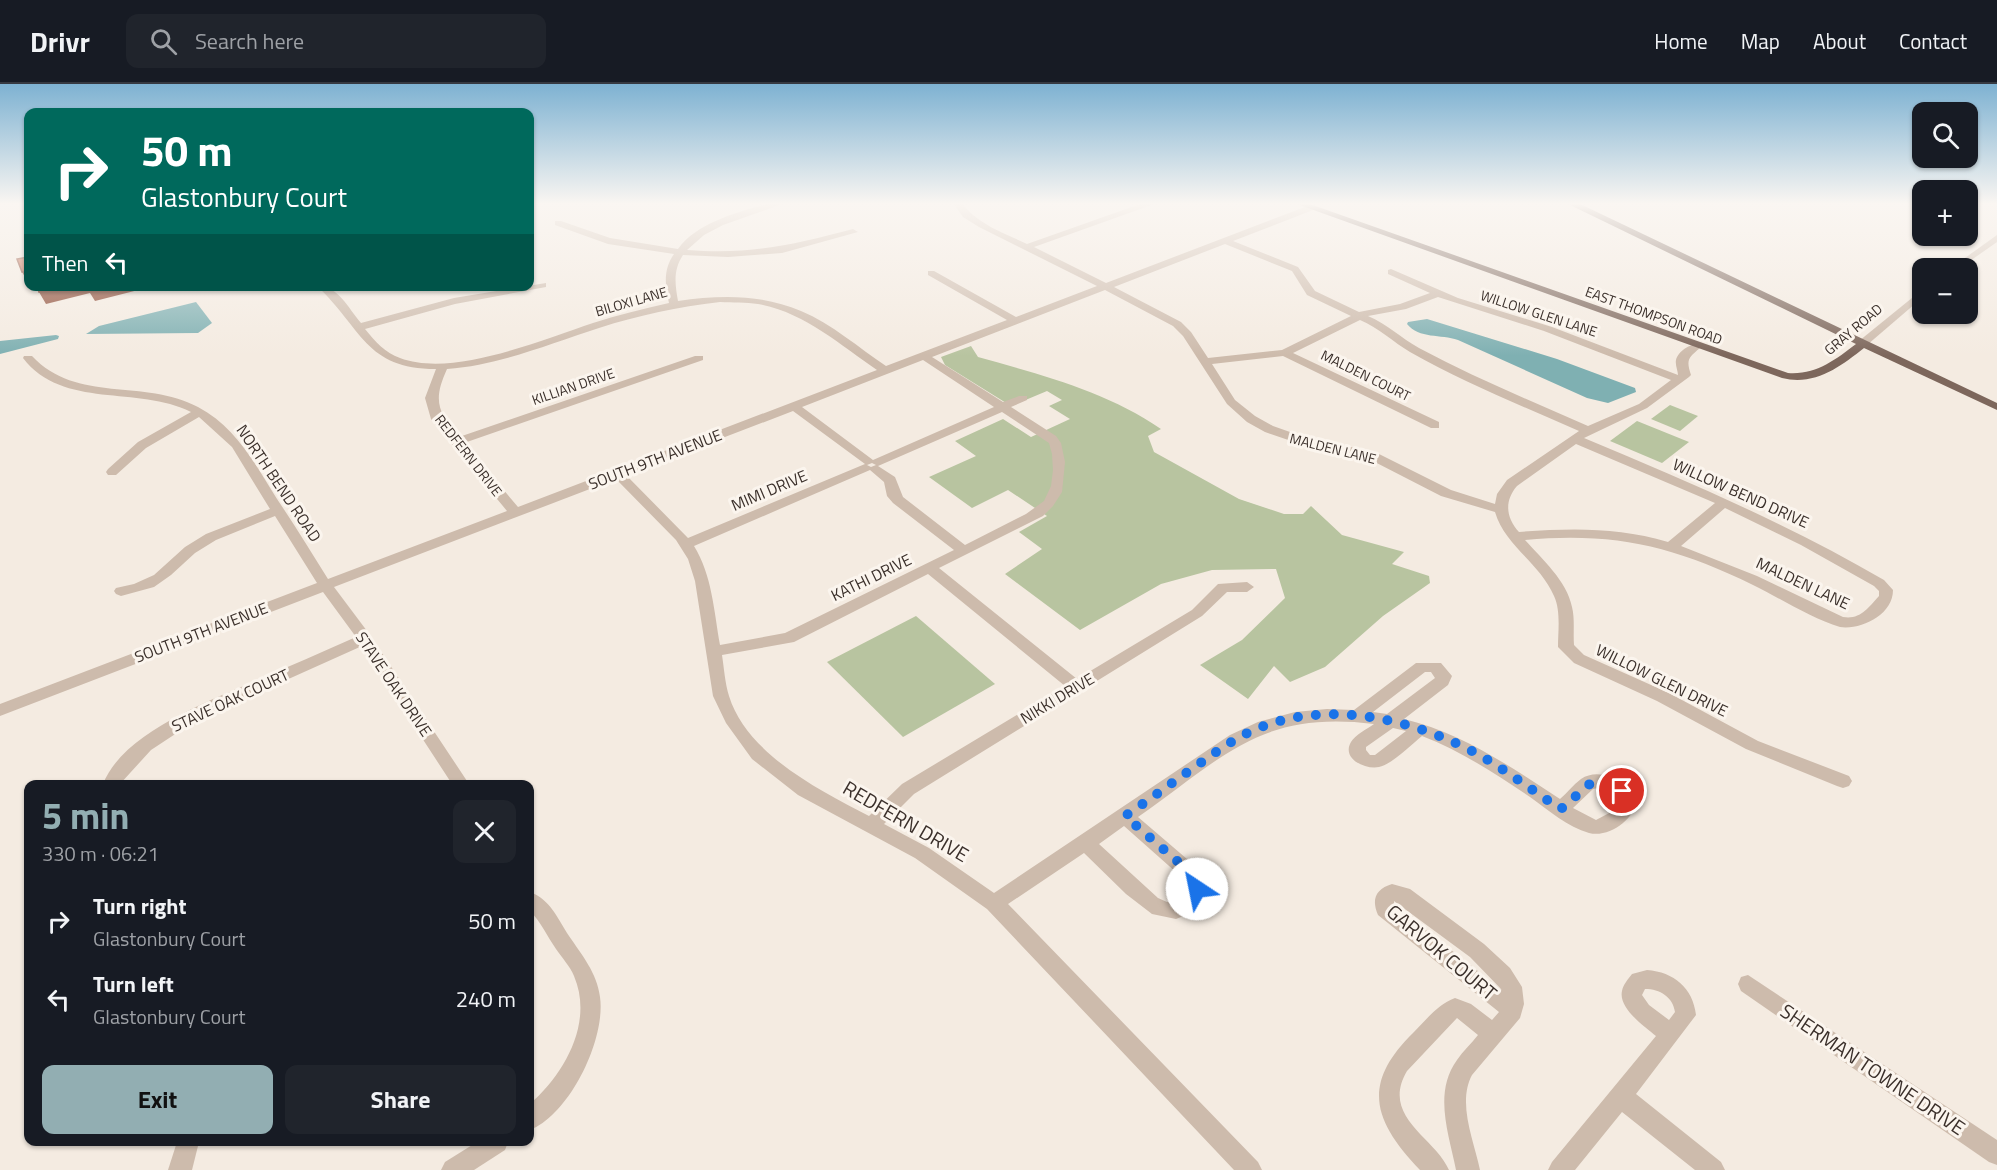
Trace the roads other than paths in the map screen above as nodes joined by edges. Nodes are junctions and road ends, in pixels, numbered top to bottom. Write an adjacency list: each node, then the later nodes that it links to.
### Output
1 (679, 254): 16 (street)
2 (1040, 254): 10 (street, MALDEN LANE)
3 (1192, 254): 10 (street, SOUTH 9TH AVENUE)
4 (1257, 254): 17 (street)
5 (1438, 254): 21 (main road, EAST THOMPSON ROAD)
6 (1676, 254): 20 (main road)
7 (1391, 272): 14 (street, WILLOW GLEN LANE)
8 (931, 273): 18 (street)
9 (543, 285): 11 (street)
10 (1107, 286): 18 (street, SOUTH 9TH AVENUE); 26 (street, MALDEN LANE)
11 (534, 287)
12 (330, 291): 19 (street)
13 (510, 291): 19 (street)
14 (1438, 294): 17 (street); 30 (street, WILLOW GLEN LANE)
15 (1912, 300): 20 (street, GRAY ROAD)
16 (674, 304): 27 (street, BILOXI LANE); 28 (street, BILOXI LANE)
17 (1359, 315): 22 (street); 37 (street)
18 (1016, 321): 23 (street, SOUTH 9TH AVENUE)
19 (360, 327): 27 (street)
20 (1863, 343): 29 (main road, GRAY ROAD); 34 (main road)
21 (1696, 346): 29 (main road, EAST THOMPSON ROAD); 30 (street)
22 (1284, 353): 26 (street); 36 (street, MALDEN COURT)
23 (924, 356): 28 (street, SOUTH 9TH AVENUE); 33 (street)
24 (28, 358): 35 (street, NORTH BEND ROAD)
25 (699, 358): 39 (street, KILLIAN DRIVE)
26 (1205, 362): 45 (street, MALDEN LANE)
27 (443, 366): 39 (street, REDFERN DRIVE)
28 (886, 371): 32 (street, SOUTH 9TH AVENUE)
29 (1798, 378)
30 (1678, 379): 37 (street)
31 (1023, 398): 33 (street, MIMI DRIVE)
32 (794, 406): 40 (street); 42 (street, SOUTH 9TH AVENUE)
33 (1004, 407): 40 (street, MIMI DRIVE); 50 (street, KATHI DRIVE)
34 (1997, 407)
35 (200, 412): 41 (street); 44 (street, NORTH BEND ROAD)
36 (1435, 425)
37 (1588, 430): 38 (street)
38 (1576, 439): 43 (street, WILLOW BEND DRIVE); 45 (street)
39 (456, 442): 46 (street, REDFERN DRIVE)
40 (872, 465): 48 (street, MIMI DRIVE); 50 (street)
41 (112, 472)
42 (617, 473): 46 (street, SOUTH 9TH AVENUE); 48 (street, REDFERN DRIVE)
43 (1724, 502): 49 (street); 54 (street, WILLOW BEND DRIVE)
44 (279, 510): 52 (street, NORTH BEND ROAD); 55 (street)
45 (1501, 510): 47 (street, WILLOW GLEN DRIVE)
46 (515, 512): 52 (street, SOUTH 9TH AVENUE)
47 (1514, 537): 49 (street, MALDEN LANE); 65 (street, WILLOW GLEN DRIVE)
48 (686, 544): 57 (street, REDFERN DRIVE)
49 (1671, 547): 54 (street, MALDEN LANE)
50 (964, 551): 51 (street, KATHI DRIVE)
51 (930, 568): 57 (street, KATHI DRIVE); 58 (street)
52 (325, 585): 56 (street, STAVE OAK DRIVE); 59 (street, SOUTH 9TH AVENUE)
53 (1247, 587): 58 (street, NIKKI DRIVE)
54 (1886, 590)
55 (121, 591)
56 (366, 639): 63 (street, STAVE OAK COURT); 64 (street, STAVE OAK DRIVE)
57 (712, 651): 68 (street, REDFERN DRIVE)
58 (1076, 686): 68 (street, NIKKI DRIVE)
59 (0, 710)
60 (1356, 716): 61 (street); 61 (street); 67 (street)
61 (1390, 721): 62 (street); 62 (street)
62 (1420, 729): 66 (street)
63 (114, 780)
64 (458, 780)
65 (1843, 781)
66 (1561, 809)
67 (1125, 816): 69 (street); 69 (street)
68 (872, 825): 70 (street, REDFERN DRIVE)
69 (1086, 843): 70 (street)
70 (994, 903): 83 (street, REDFERN DRIVE)
71 (534, 904): 77 (street)
72 (1748, 984): 80 (street, SHERMAN TOWNE DRIVE)
73 (1513, 1011): 73 (street, GARVOK COURT); 74 (street, GARVOK COURT)
74 (1493, 1034): 84 (street, GARVOK COURT); 85 (street, GARVOK COURT)
75 (1671, 1034): 76 (street)
76 (1620, 1096): 86 (street); 87 (street)
77 (534, 1115)
78 (187, 1146): 81 (street)
79 (491, 1146): 82 (street)
80 (1997, 1154)
81 (180, 1170)
82 (453, 1170)
83 (1251, 1170)
84 (1437, 1170)
85 (1468, 1170)
86 (1560, 1170)
87 (1713, 1170)

